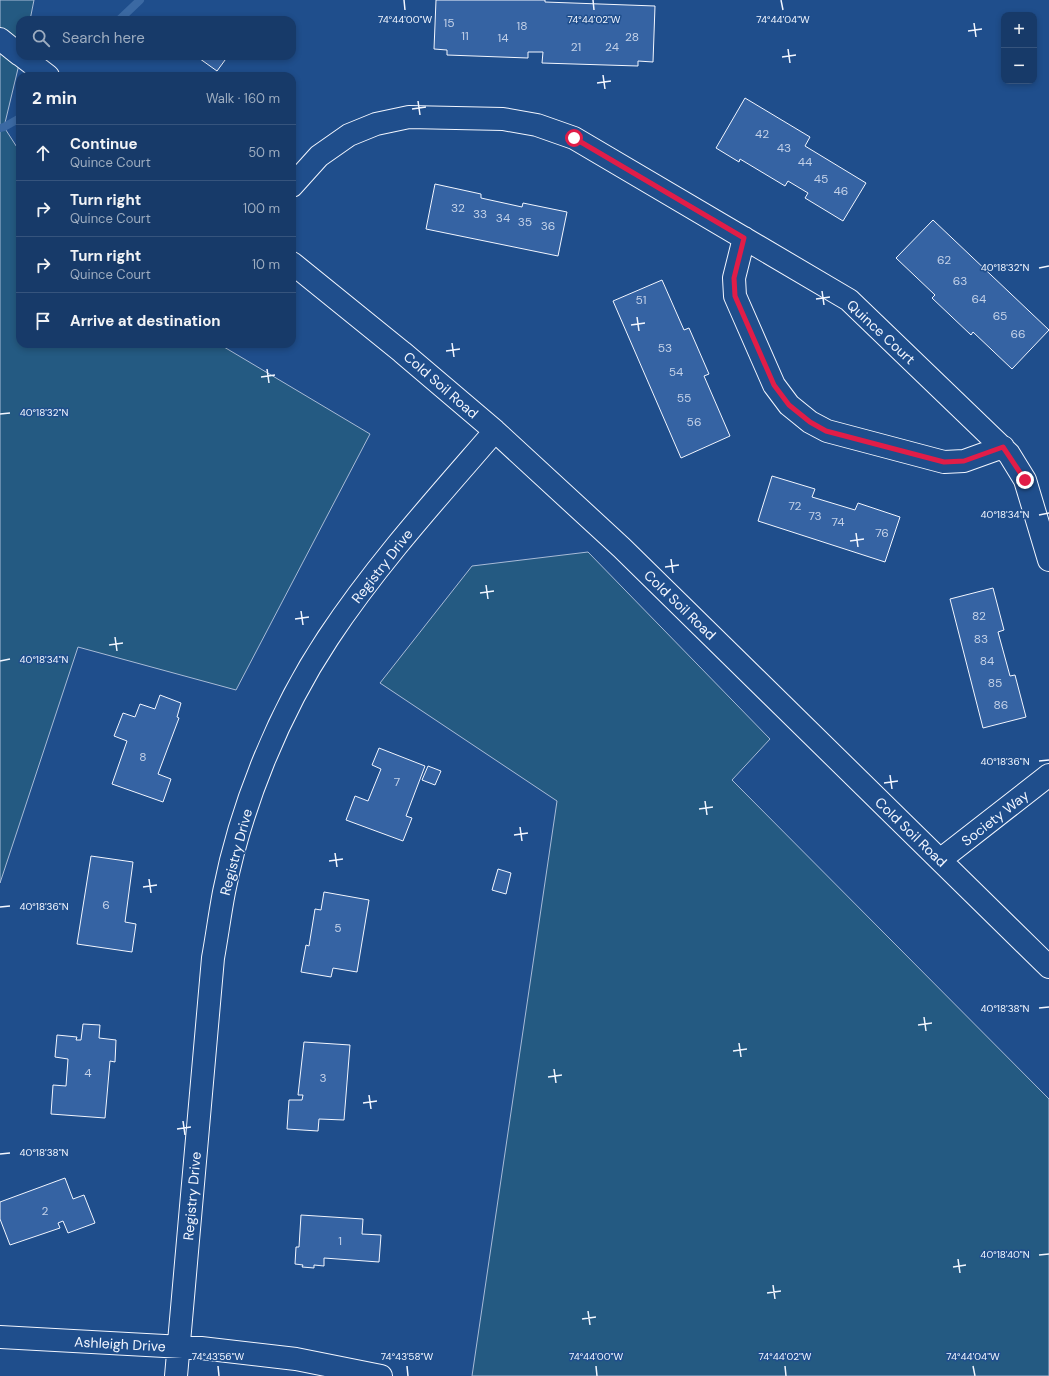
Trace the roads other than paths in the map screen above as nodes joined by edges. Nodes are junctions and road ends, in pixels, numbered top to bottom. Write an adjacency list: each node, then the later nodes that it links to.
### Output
1 (0, 39): 2 (street)
2 (16, 51)
3 (27, 60): 4 (street)
4 (43, 72)
5 (296, 182): 6 (street, Quince Court)
6 (744, 238): 9 (street, Quince Court); 9 (street)
7 (296, 266): 8 (street, Cold Soil Road)
8 (495, 431): 12 (street, Cold Soil Road); 15 (street, Registry Drive)
9 (1003, 447): 10 (street, Quince Court)
10 (1049, 560)
11 (1049, 775): 12 (street, Society Way)
12 (940, 860): 13 (street, Cold Soil Road)
13 (1049, 967)
14 (0, 1337): 15 (street, Ashleigh Drive)
15 (179, 1347): 16 (street, Registry Drive); 17 (street, Ashleigh Drive)
16 (176, 1376)
17 (381, 1376)

